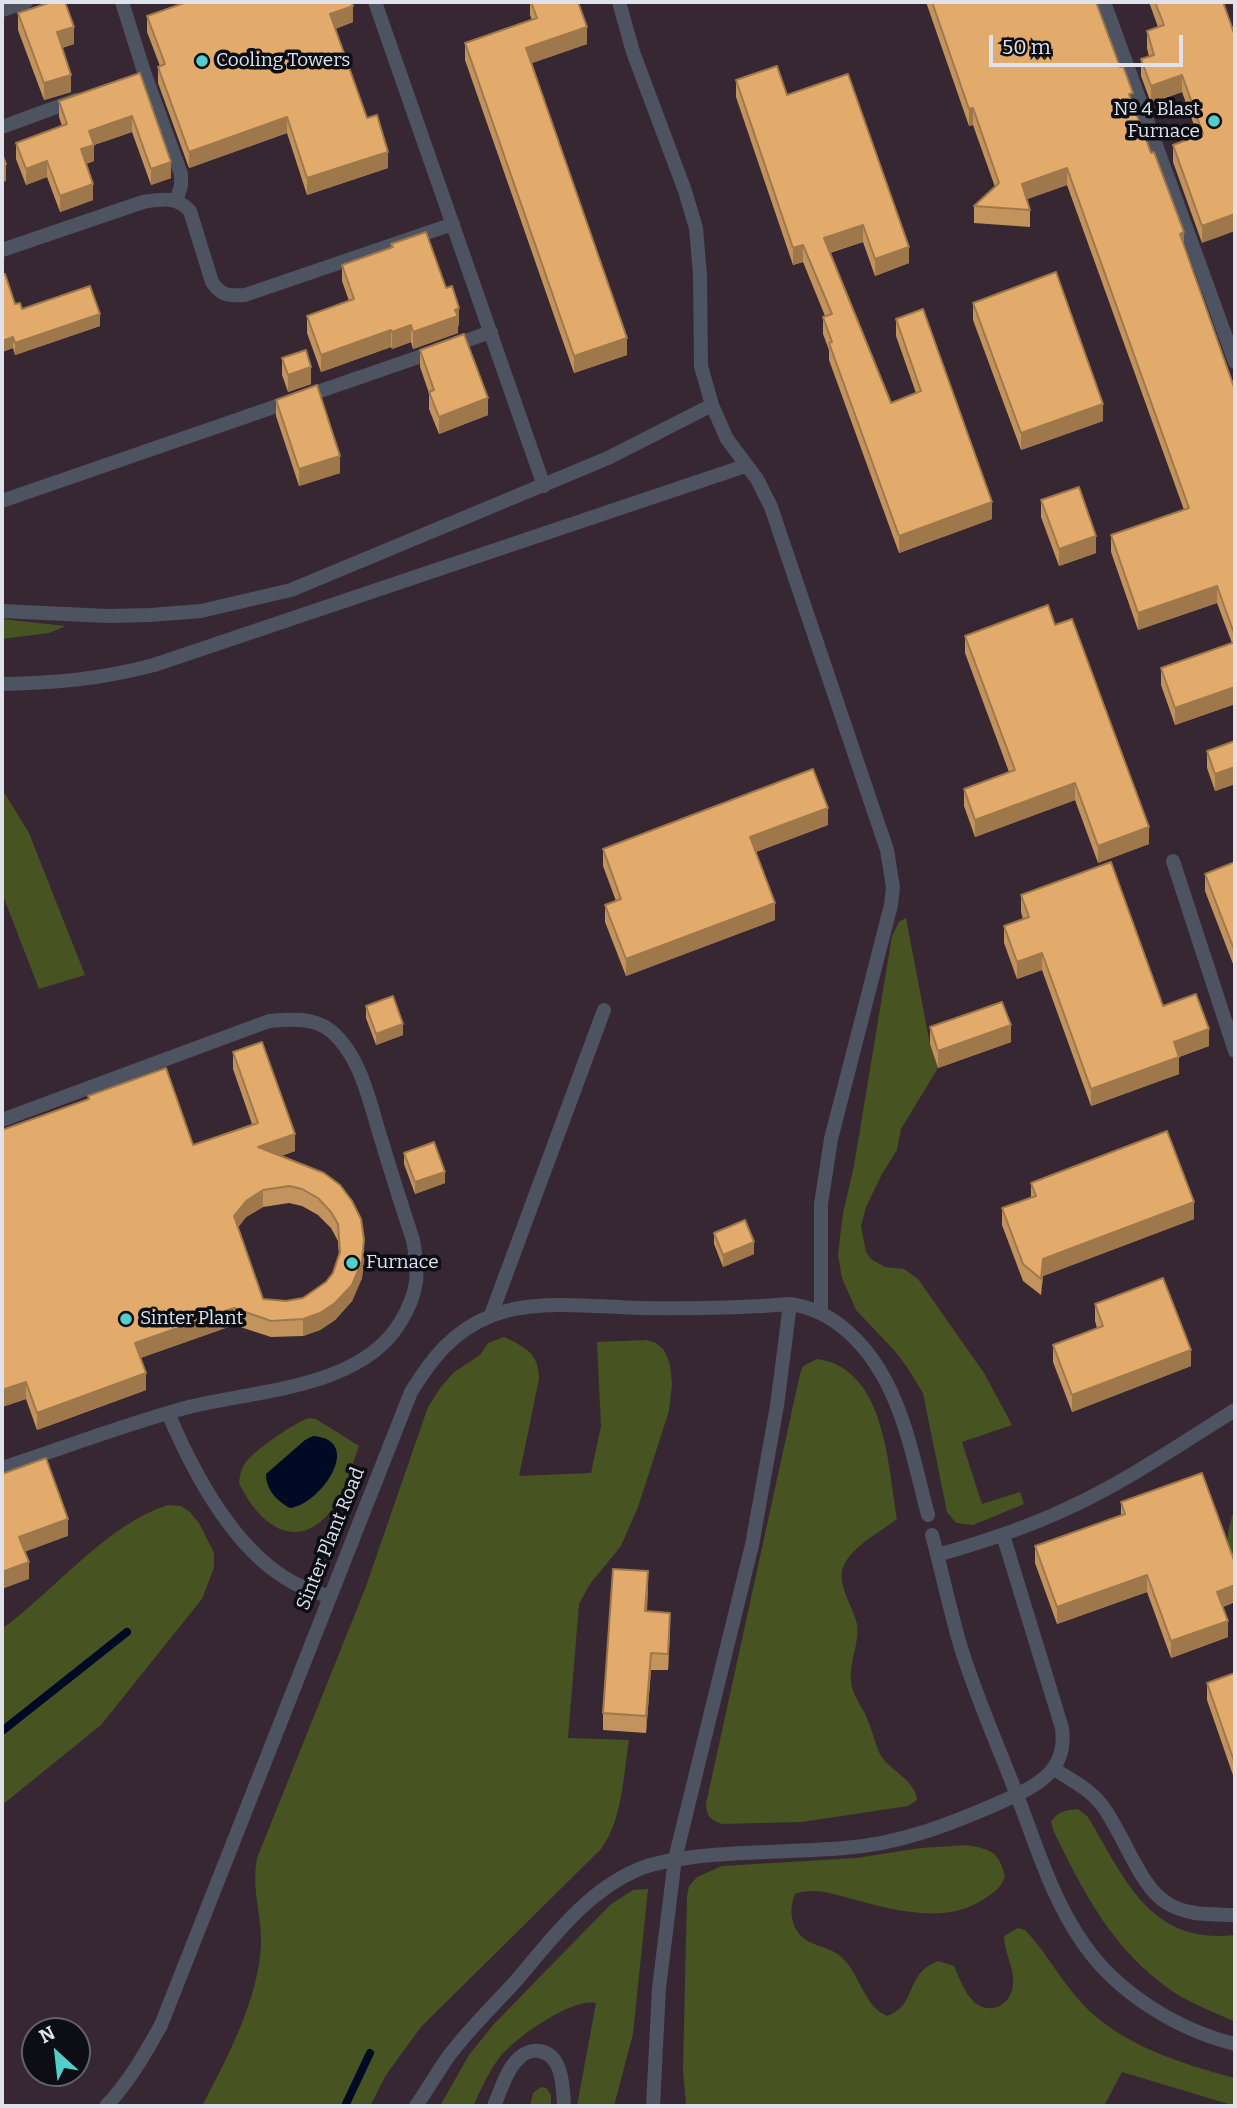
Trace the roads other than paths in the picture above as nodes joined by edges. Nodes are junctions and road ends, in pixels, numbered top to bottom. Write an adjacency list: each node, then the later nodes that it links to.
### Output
1 (26, 2): 6 (lane)
2 (122, 2): 9 (lane)
3 (375, 2): 10 (lane)
4 (620, 2): 14 (lane)
5 (1104, 2): 13 (lane)
6 (2, 10)
7 (93, 94): 8 (lane)
8 (2, 127)
9 (176, 201): 10 (lane); 11 (lane)
10 (453, 224): 12 (lane)
11 (2, 250)
12 (491, 332): 16 (lane); 17 (lane)
13 (1235, 362)
14 (712, 405): 15 (lane); 16 (lane)
15 (746, 466): 19 (lane); 25 (lane)
16 (544, 486): 18 (lane)
17 (2, 501)
18 (2, 611)
19 (2, 684)
20 (1173, 861): 22 (lane)
21 (604, 1010): 26 (lane)
22 (1235, 1051)
23 (2, 1120): 28 (lane)
24 (790, 1304): 25 (lane, Sinter Plant Road); 26 (lane, Sinter Plant Road); 37 (lane)
25 (821, 1312): 30 (lane)
26 (492, 1315): 34 (lane, Sinter Plant Road)
27 (1235, 1410): 32 (lane)
28 (168, 1413): 29 (lane); 34 (lane)
29 (2, 1468)
30 (928, 1515)
31 (932, 1535): 33 (lane)
32 (1003, 1535): 33 (lane); 35 (lane)
33 (937, 1555): 36 (lane)
34 (329, 1597): 40 (lane, Sinter Plant Road)
35 (1054, 1769): 36 (lane); 38 (lane)
36 (1017, 1795): 37 (lane); 39 (lane)
37 (676, 1859): 41 (lane); 44 (lane)
38 (1235, 1915)
39 (1235, 2044)
40 (106, 2106)
41 (416, 2106)
42 (494, 2106): 43 (lane)
43 (564, 2106)
44 (653, 2106)

